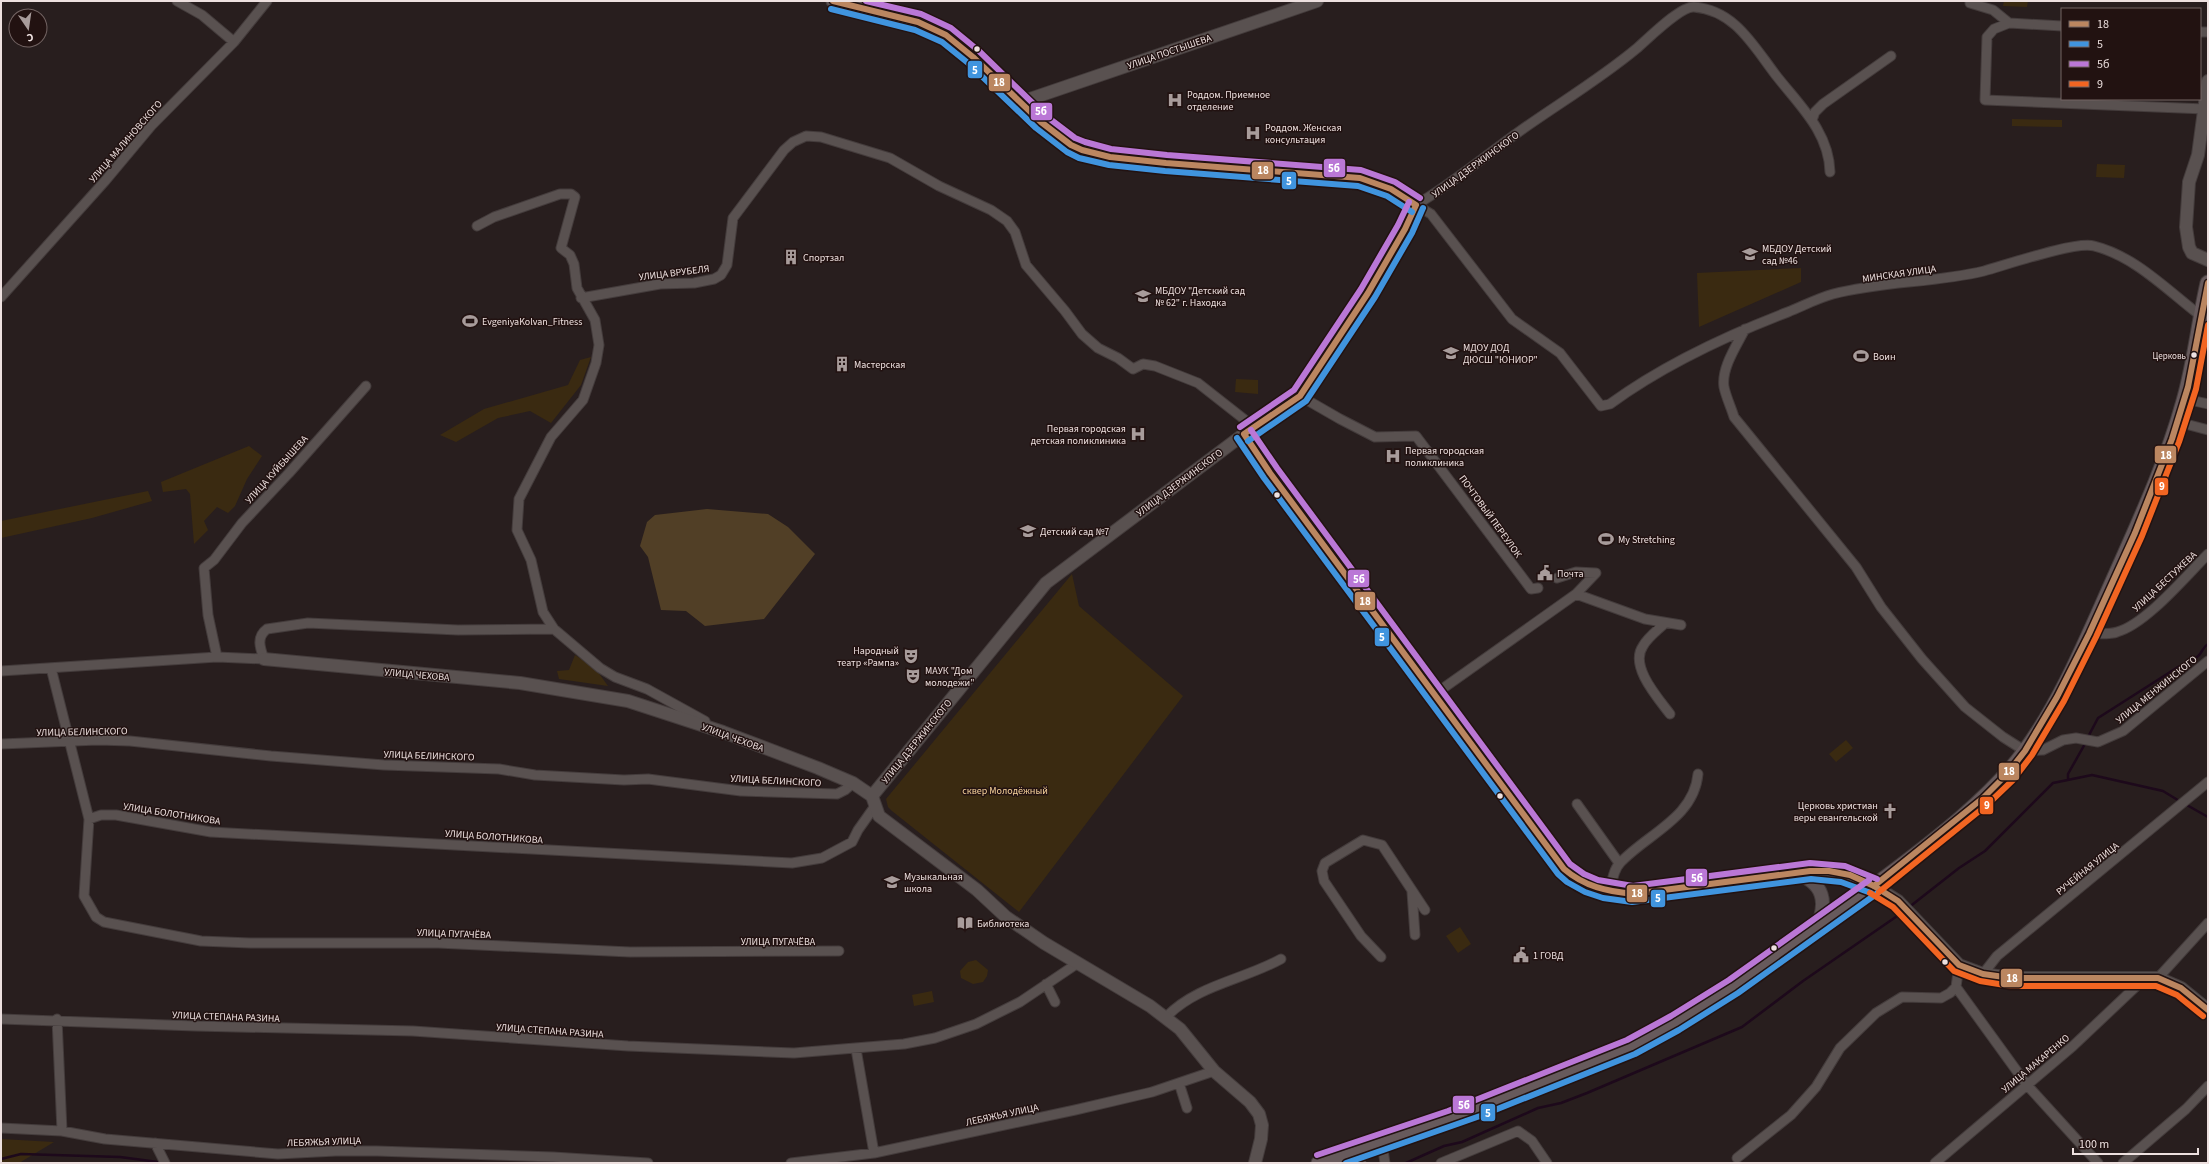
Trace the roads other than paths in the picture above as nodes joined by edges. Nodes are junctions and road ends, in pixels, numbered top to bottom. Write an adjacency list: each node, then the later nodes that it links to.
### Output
1 (177, 1): 9 (street)
2 (267, 1): 9 (street, УЛИЦА МАЛИНОВСКОГО)
3 (833, 1): 12 (main road)
4 (1317, 1): 12 (street, УЛИЦА ПОСТЫШЕВА)
5 (1970, 1): 7 (street)
6 (1683, 7): 14 (street); 16 (street, УЛИЦА ДЗЕРЖИНСКОГО)
7 (2009, 23): 8 (street); 13 (street)
8 (2061, 26)
9 (234, 42): 20 (street, УЛИЦА МАЛИНОВСКОГО)
10 (1891, 56): 14 (street)
11 (2208, 81): 13 (street)
12 (1021, 102): 16 (main road)
13 (2205, 109): 18 (street)
14 (1812, 120): 15 (street)
15 (1830, 172)
16 (1416, 205): 23 (street, МИНСКАЯ УЛИЦА); 25 (main road, УЛИЦА ДЗЕРЖИНСКОГО)
17 (477, 226): 21 (street)
18 (2208, 260)
19 (2208, 283): 22 (main road)
20 (1, 297)
21 (581, 298): 29 (street, УЛИЦА ВРУБЕЛЯ); 37 (street)
22 (2201, 316): 23 (street, МИНСКАЯ УЛИЦА); 26 (main road)
23 (1745, 329): 49 (street)
24 (366, 386): 39 (street, УЛИЦА КУЙБЫШЕВА)
25 (1300, 396): 29 (main road, УЛИЦА ДЗЕРЖИНСКОГО); 33 (street, ПОЧТОВЫЙ ПЕРЕУЛОК)
26 (2185, 399): 27 (street); 28 (main road)
27 (2207, 402)
28 (2178, 422): 30 (street); 38 (main road)
29 (1249, 430): 44 (main road); 53 (street, УЛИЦА ДЗЕРЖИНСКОГО)
30 (2208, 430)
31 (2208, 554): 38 (street, УЛИЦА БЕСТУЖЕВА)
32 (1557, 578): 34 (street)
33 (1538, 588)
34 (1576, 594): 35 (street); 44 (street)
35 (1665, 623): 36 (street); 45 (street)
36 (1681, 625)
37 (554, 629): 40 (street); 46 (street)
38 (2089, 634): 49 (main road)
39 (216, 657): 40 (street); 42 (street)
40 (264, 659): 46 (street, УЛИЦА ЧЕХОВА)
41 (2208, 661): 49 (street, УЛИЦА МЕНЖИНСКОГО)
42 (51, 668): 43 (street); 47 (street)
43 (1, 671)
44 (1435, 694): 60 (main road)
45 (1670, 714)
46 (707, 727): 52 (street, УЛИЦА ЧЕХОВА)
47 (70, 742): 48 (street, УЛИЦА БЕЛИНСКОГО); 52 (street, УЛИЦА БЕЛИНСКОГО); 55 (street)
48 (1, 744)
49 (2025, 751): 58 (main road)
50 (1698, 774): 56 (street)
51 (2208, 782): 70 (street, РУЧЕЙНАЯ УЛИЦА)
52 (853, 783): 53 (street, УЛИЦА ЧЕХОВА)
53 (874, 801): 55 (street, УЛИЦА БОЛОТНИКОВА); 68 (street, УЛИЦА ЧЕХОВА)
54 (1577, 804): 56 (street)
55 (89, 819): 65 (street, УЛИЦА ПУГАЧЁВА)
56 (1619, 863): 60 (street)
57 (1793, 873): 58 (main road); 60 (main road); 63 (main road)
58 (1874, 886): 63 (main road); 69 (street)
59 (1412, 890): 61 (street); 64 (street); 66 (street)
60 (1610, 892)
61 (1425, 910)
62 (2208, 923): 71 (street, УЛИЦА МАКАРЕНКО)
63 (1816, 929): 87 (main road)
64 (1415, 935)
65 (839, 951)
66 (1381, 957)
67 (1281, 959): 76 (street)
68 (1078, 963): 72 (street, УЛИЦА СТЕПАНА РАЗИНА); 76 (street, УЛИЦА ЧЕХОВА)
69 (1959, 965): 70 (street); 73 (street)
70 (1983, 974): 71 (street)
71 (2152, 977): 75 (street); 82 (street, УЛИЦА МАКАРЕНКО)
72 (1046, 984): 74 (street); 79 (street, УЛИЦА СТЕПАНА РАЗИНА)
73 (1956, 987): 82 (street); 91 (street)
74 (1054, 1002)
75 (2208, 1010)
76 (1166, 1017): 80 (street, УЛИЦА ЧЕХОВА)
77 (1, 1019): 78 (street, УЛИЦА СТЕПАНА РАЗИНА)
78 (57, 1019): 79 (street, УЛИЦА СТЕПАНА РАЗИНА); 86 (street)
79 (856, 1049): 89 (street)
80 (1214, 1071): 81 (street, ЛЕБЯЖЬЯ УЛИЦА); 95 (street, УЛИЦА ЧЕХОВА)
81 (1179, 1083): 84 (street); 89 (street, ЛЕБЯЖЬЯ УЛИЦА)
82 (2027, 1085): 100 (street, УЛИЦА МАКАРЕНКО); 101 (street)
83 (2208, 1086): 102 (street)
84 (1187, 1108)
85 (1, 1128): 86 (street, ЛЕБЯЖЬЯ УЛИЦА)
86 (62, 1130): 88 (street, ЛЕБЯЖЬЯ УЛИЦА)
87 (1382, 1143): 90 (main road); 97 (street)
88 (155, 1144): 92 (street); 93 (street, ЛЕБЯЖЬЯ УЛИЦА)
89 (874, 1153): 94 (street, ЛЕБЯЖЬЯ УЛИЦА)
90 (1357, 1158): 96 (main road)
91 (1737, 1158)
92 (165, 1163)
93 (648, 1163)
94 (791, 1163)
95 (1255, 1163)
96 (1319, 1163)
97 (1385, 1163)
98 (1441, 1163): 99 (street)
99 (1547, 1163)
100 (1935, 1163)
101 (2098, 1163)
102 (2123, 1163)

